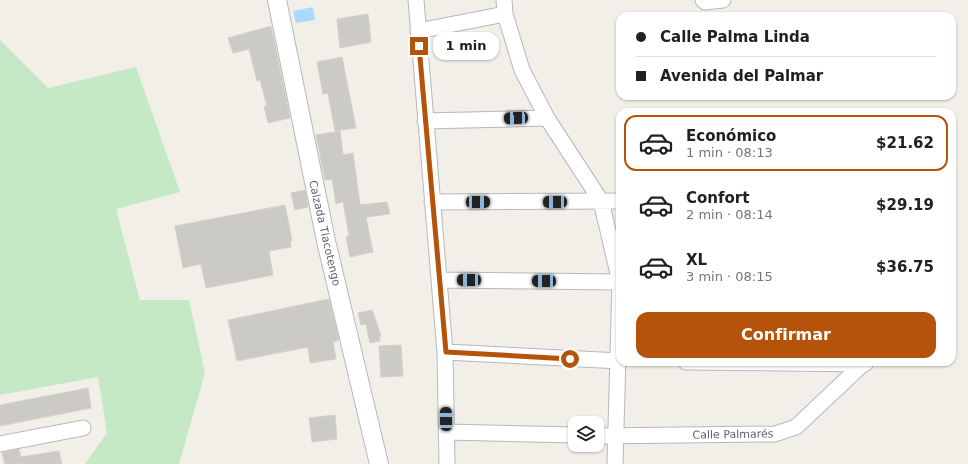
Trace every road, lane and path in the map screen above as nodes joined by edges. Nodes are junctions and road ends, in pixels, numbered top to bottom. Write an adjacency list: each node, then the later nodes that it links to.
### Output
1 (277, 0): 25 (street, Calzada Tlacotengo)
2 (416, 0): 6 (street)
3 (703, 0): 4 (street)
4 (723, 0)
5 (504, 7): 6 (street); 7 (street)
6 (418, 31): 8 (street)
7 (547, 118): 8 (street); 11 (street)
8 (425, 121): 10 (street)
9 (616, 201): 11 (street)
10 (432, 202): 11 (street); 13 (street)
11 (601, 202): 12 (street)
12 (616, 265)
13 (439, 280): 14 (street); 15 (street)
14 (616, 282)
15 (446, 352): 16 (street); 20 (street)
16 (616, 361)
17 (619, 366): 23 (street)
18 (862, 366): 23 (street, Calle Palmarés)
19 (83, 428): 24 (street)
20 (446, 432): 21 (street); 26 (street)
21 (568, 435)
22 (604, 436): 23 (street, Calle Palmarés)
23 (615, 436): 27 (street)
24 (0, 444)
25 (379, 464)
26 (447, 464)
27 (615, 464)

